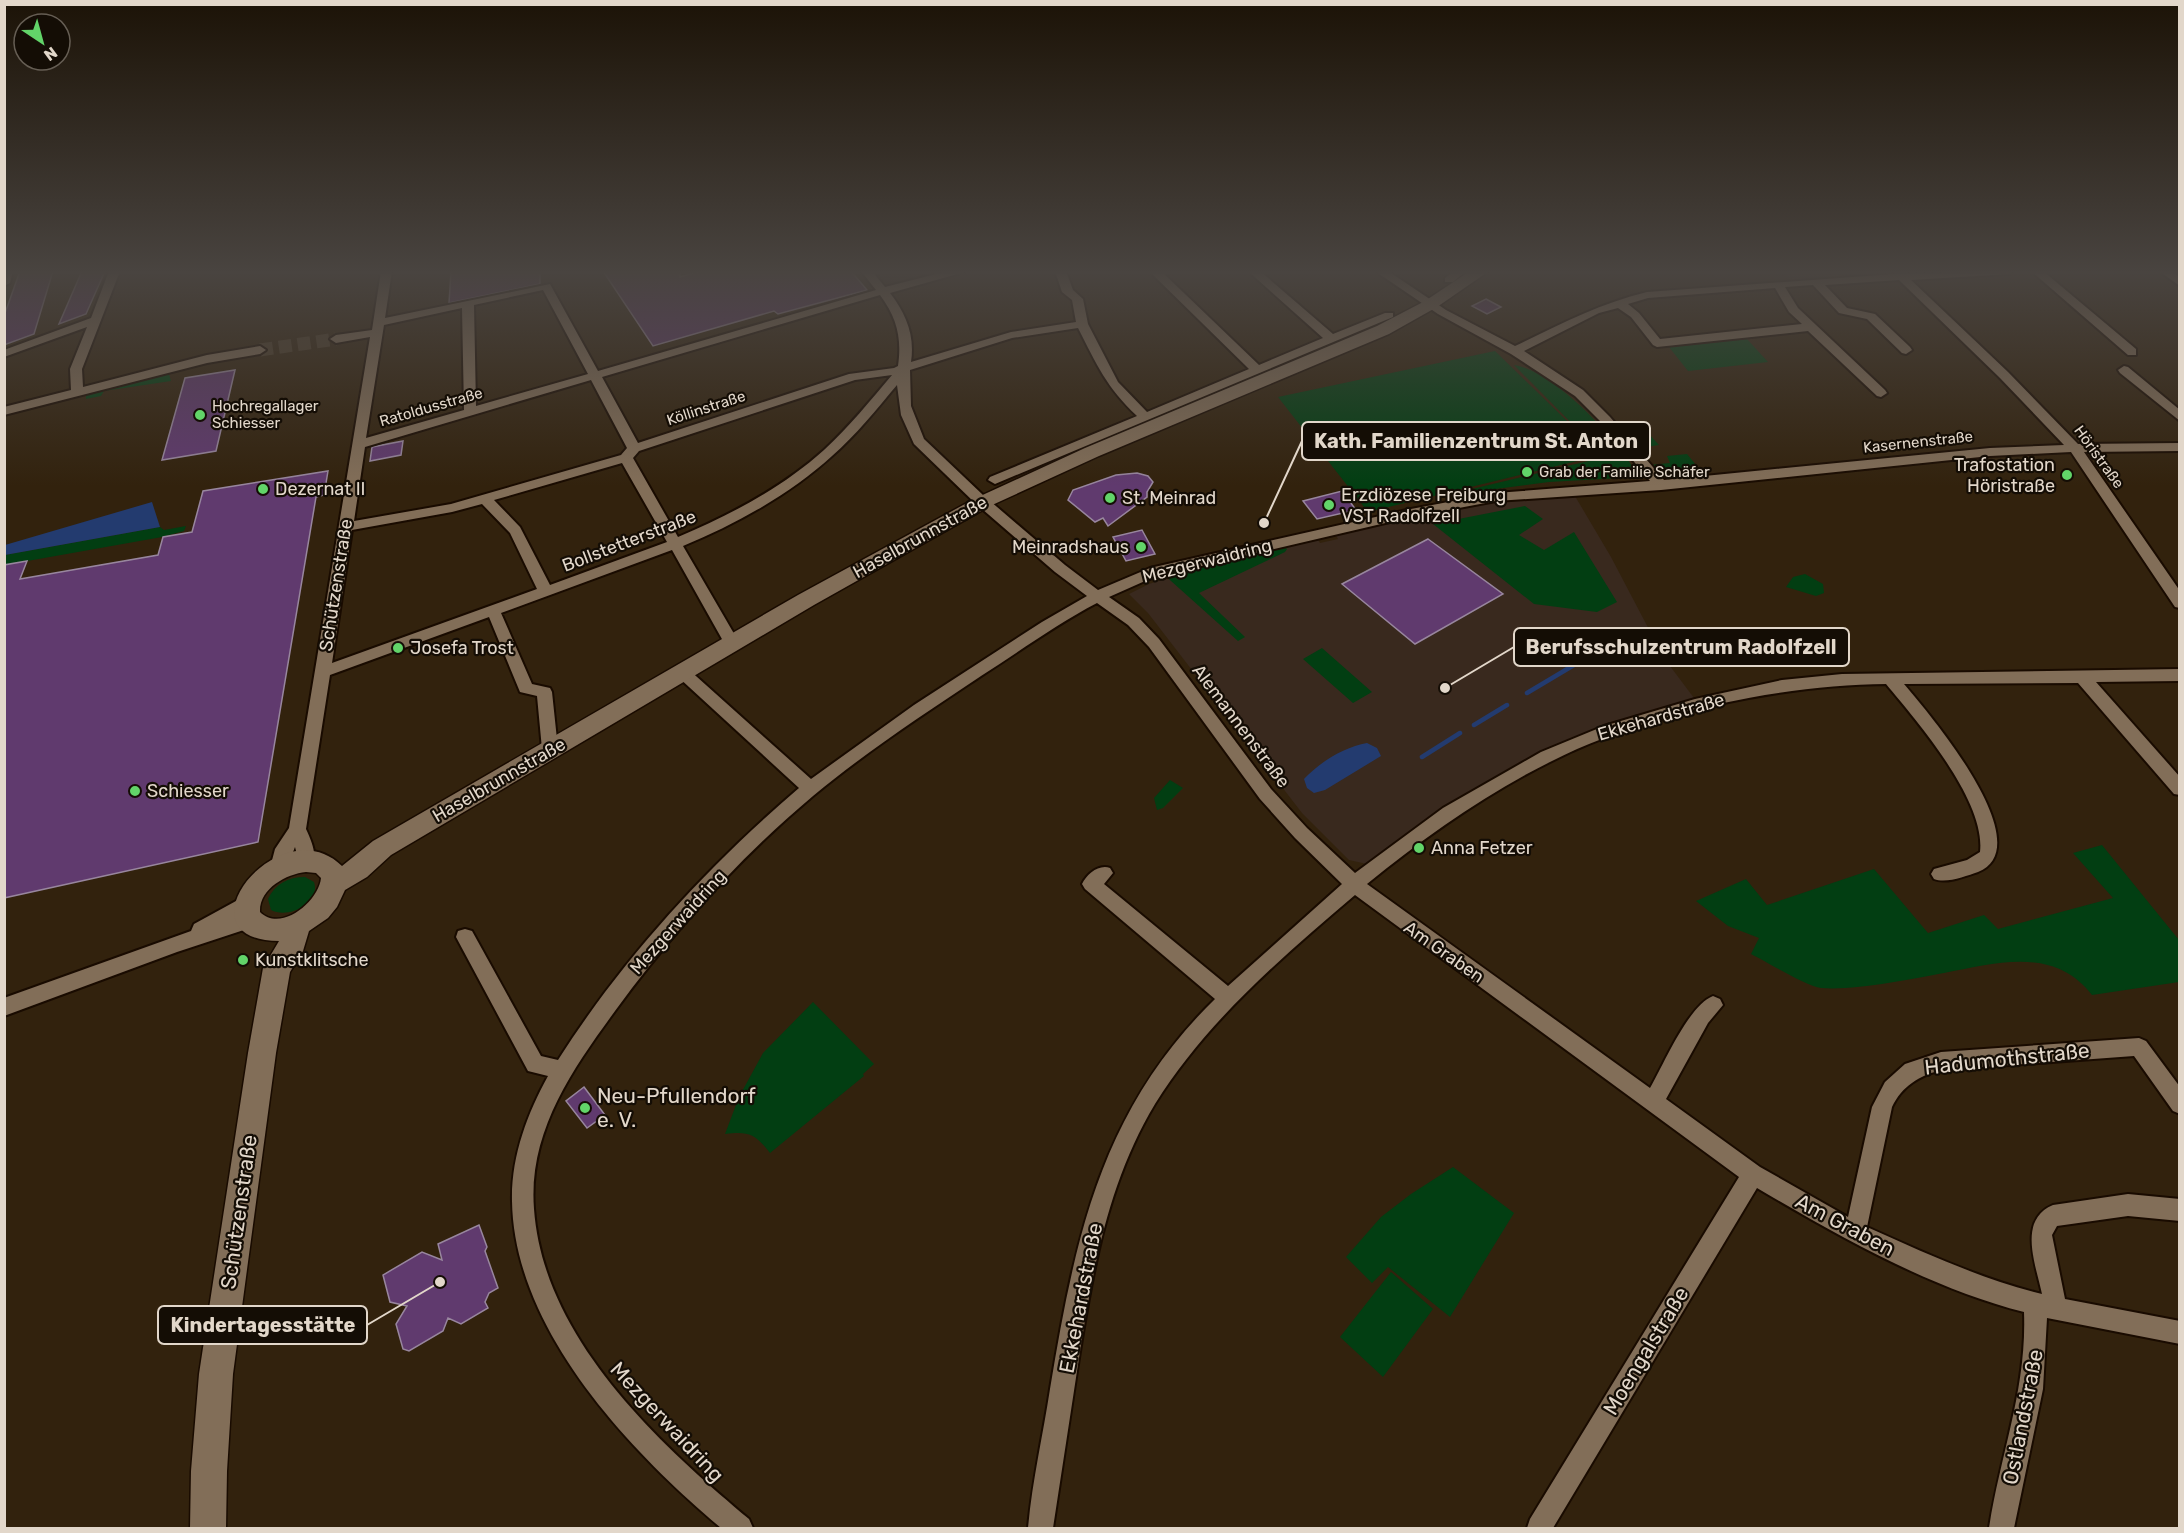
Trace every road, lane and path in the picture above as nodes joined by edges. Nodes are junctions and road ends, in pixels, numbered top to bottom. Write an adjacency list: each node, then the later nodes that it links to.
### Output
1 (34, 343): 23 (street)
2 (87, 343): 28 (street)
3 (375, 343): 34 (street, Schützenstraße)
4 (469, 343): 31 (street)
5 (576, 343): 27 (street)
6 (707, 343): 27 (street, Ratoldusstraße)
7 (907, 343): 24 (street, Alemannenstraße)
8 (984, 343): 24 (street, Köllinstraße)
9 (1092, 343): 33 (street)
10 (1228, 343): 26 (street)
11 (1326, 343): 26 (street, Haselbrunnstraße)
12 (1353, 343): 41 (main road, Haselbrunnstraße)
13 (1500, 343): 21 (street)
14 (1532, 343): 21 (street)
15 (1827, 343): 29 (street)
16 (1898, 343): 20 (street)
17 (1970, 343): 36 (street, Höristraße)
18 (2121, 343): 22 (street)
19 (260, 350): 28 (street)
20 (1906, 350)
21 (1515, 351): 39 (street)
22 (2132, 352)
23 (4, 354)
24 (904, 369): 37 (street, Köllinstraße); 41 (street, Alemannenstraße); 43 (street, Bollstetterstraße)
25 (2124, 370): 32 (street)
26 (1258, 371): 33 (street, Haselbrunnstraße)
27 (593, 376): 31 (street, Ratoldusstraße); 37 (street)
28 (77, 392): 30 (street)
29 (1881, 393)
30 (4, 411)
31 (470, 412): 34 (street, Ratoldusstraße)
32 (2180, 417)
33 (1146, 418): 38 (street, Haselbrunnstraße)
34 (358, 445): 42 (street, Schützenstraße)
35 (2180, 447): 36 (street, Kasernenstraße)
36 (2075, 448): 39 (street, Kasernenstraße); 46 (street, Höristraße)
37 (630, 453): 40 (street, Köllinstraße); 43 (street)
38 (995, 480)
39 (1661, 486): 45 (street, Mezgerwaidring)
40 (484, 500): 42 (street, Köllinstraße); 44 (street)
41 (983, 502): 45 (street, Alemannenstraße); 48 (main road, Haselbrunnstraße)
42 (345, 527): 49 (street, Schützenstraße)
43 (674, 545): 44 (street, Bollstetterstraße); 48 (street)
44 (546, 592): 47 (street, Bollstetterstraße)
45 (1096, 595): 55 (street, Mezgerwaidring); 62 (street, Alemannenstraße)
46 (2180, 603)
47 (493, 610): 49 (street, Bollstetterstraße); 54 (street)
48 (732, 644): 50 (main road, Haselbrunnstraße)
49 (322, 672): 57 (street, Schützenstraße)
50 (682, 672): 54 (main road, Haselbrunnstraße); 55 (street)
51 (2180, 675): 53 (street, Ekkehardstraße)
52 (1890, 678): 53 (street, Ekkehardstraße); 61 (street); 62 (street, Ekkehardstraße)
53 (2083, 678): 56 (street)
54 (550, 749): 59 (main road, Haselbrunnstraße)
55 (811, 789): 70 (street, Mezgerwaidring)
56 (2180, 789)
57 (297, 829): 58 (street, Schützenstraße); 59 (street, Schützenstraße)
58 (279, 868): 59 (main road); 63 (main road)
59 (323, 871): 64 (main road)
60 (1104, 873): 67 (street)
61 (1940, 874)
62 (1353, 884): 67 (street, Ekkehardstraße); 71 (street, Am Graben)
63 (256, 918): 64 (main road); 66 (main road, Schützenstraße); 69 (street)
64 (298, 924): 66 (main road, Schützenstraße)
65 (465, 937): 70 (street)
66 (277, 968): 78 (main road, Schützenstraße)
67 (1227, 996): 80 (street, Ekkehardstraße)
68 (1713, 1005): 71 (street)
69 (4, 1006)
70 (563, 1070): 79 (street, Mezgerwaidring)
71 (1653, 1102): 73 (street, Am Graben)
72 (2180, 1104): 75 (street, Hadumothstraße)
73 (1753, 1174): 75 (street, Am Graben); 81 (street, Moengalstraße)
74 (2180, 1210): 76 (street)
75 (1855, 1233): 76 (street, Am Graben)
76 (2046, 1307): 77 (street, Am Graben); 82 (street, Ostlandstraße)
77 (2180, 1333)
78 (203, 1525)
79 (740, 1528)
80 (1040, 1528)
81 (1539, 1528)
82 (2001, 1528)

